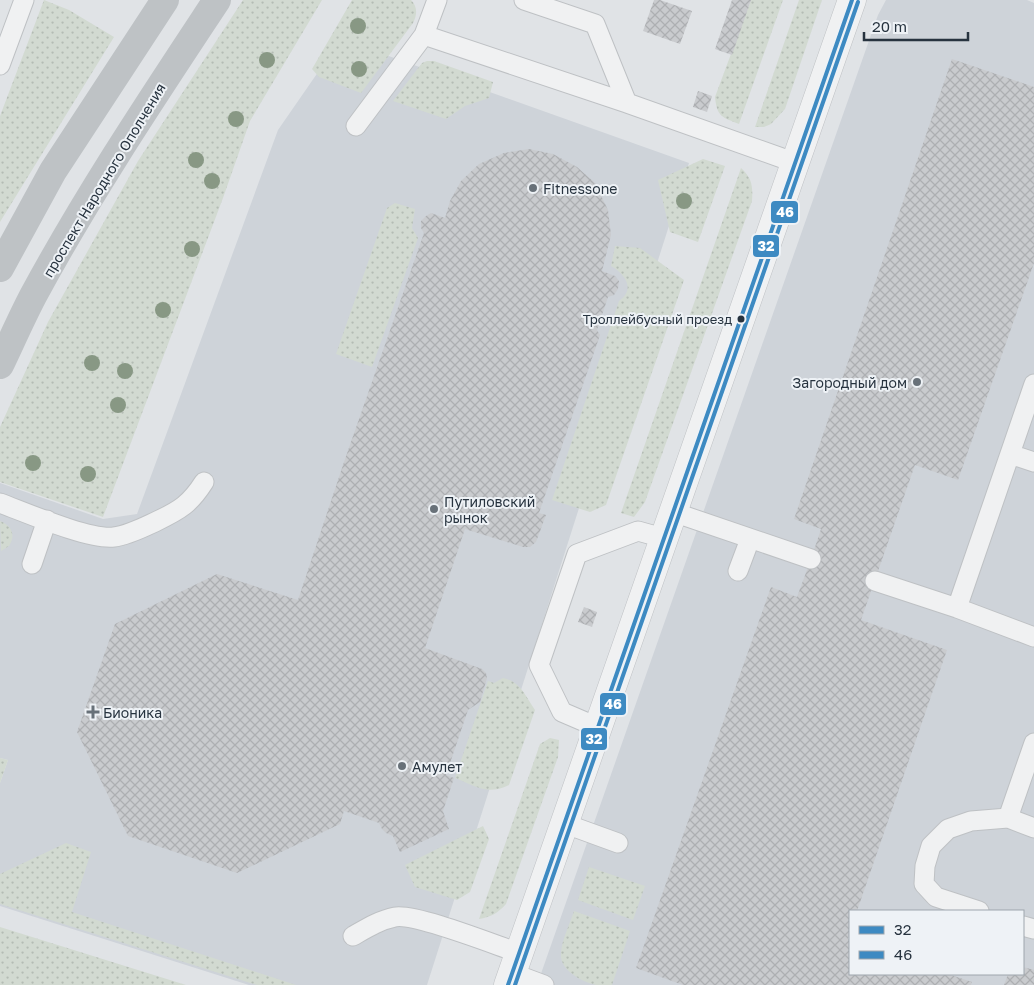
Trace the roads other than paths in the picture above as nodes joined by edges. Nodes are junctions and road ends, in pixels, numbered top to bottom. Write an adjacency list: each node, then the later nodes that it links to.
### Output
1 (24, 0): 8 (lane)
2 (165, 0): 12 (main road)
3 (217, 0): 13 (main road, проспект Народного Ополчения)
4 (437, 0): 7 (lane)
5 (524, 0): 9 (lane)
6 (852, 0): 11 (street)
7 (424, 35): 9 (lane); 10 (lane)
8 (0, 65)
9 (627, 102): 11 (lane)
10 (356, 126)
11 (796, 162): 19 (street)
12 (0, 268)
13 (0, 365)
14 (1034, 384): 15 (lane)
15 (1010, 454): 16 (lane); 27 (lane)
16 (1034, 462)
17 (204, 482): 20 (lane)
18 (0, 503): 20 (lane)
19 (673, 512): 21 (street); 22 (lane)
20 (47, 520): 24 (lane)
21 (663, 538): 29 (street); 29 (lane)
22 (750, 538): 23 (lane); 25 (lane)
23 (811, 559)
24 (32, 564)
25 (738, 571)
26 (875, 581): 27 (lane)
27 (957, 608): 28 (lane)
28 (1034, 637)
29 (597, 727): 32 (street)
30 (1034, 743): 31 (lane)
31 (1008, 818): 33 (lane); 35 (lane)
32 (563, 823): 34 (lane); 37 (street)
33 (1034, 828)
34 (618, 843)
35 (976, 910)
36 (353, 936): 37 (lane)
37 (513, 970): 38 (lane)
38 (544, 985)

